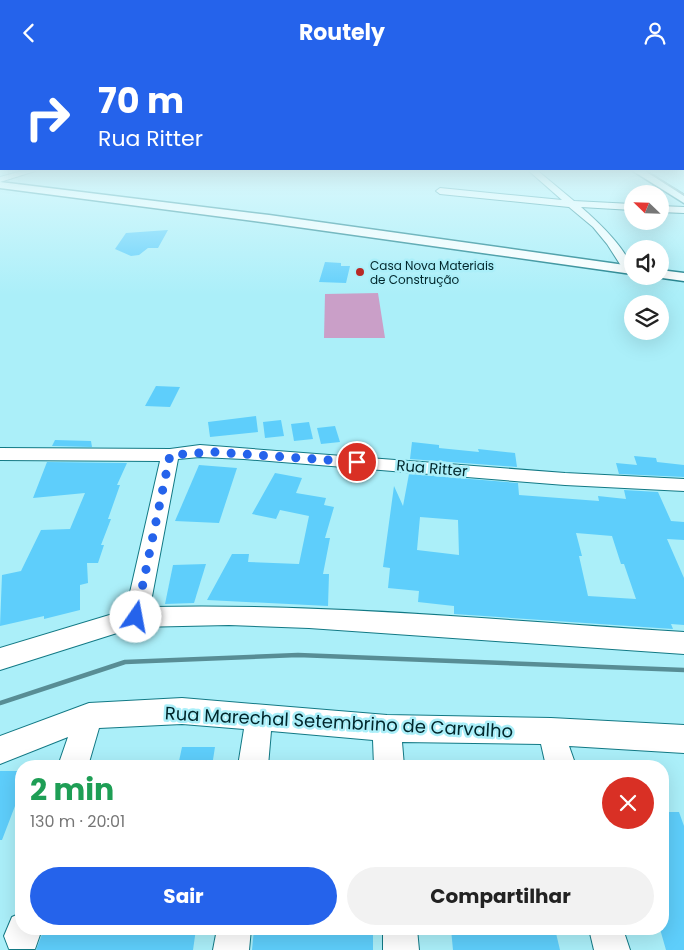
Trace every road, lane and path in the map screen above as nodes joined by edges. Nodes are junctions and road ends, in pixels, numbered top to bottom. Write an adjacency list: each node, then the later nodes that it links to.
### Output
1 (216, 212): 4 (street)
2 (580, 212): 3 (street)
3 (624, 260)
4 (624, 269)
5 (669, 275): 6 (street)
6 (684, 277)
7 (0, 455): 8 (street, Rua Ritter)
8 (170, 455): 9 (street, Rua Ritter); 10 (street)
9 (684, 485)
10 (136, 617): 11 (street); 12 (street)
11 (684, 643)
12 (0, 659)
13 (89, 716): 14 (street, Rua Marechal Setembrino de Carvalho); 18 (street, Rua Marechal Setembrino de Carvalho); 19 (street)
14 (259, 718): 15 (street, Rua Marechal Setembrino de Carvalho); 20 (street)
15 (387, 728): 16 (street, Rua Marechal Setembrino de Carvalho); 21 (street)
16 (551, 731): 17 (street, Rua Marechal Setembrino de Carvalho); 22 (street)
17 (684, 739)
18 (0, 750)
19 (76, 760)
20 (254, 760)
21 (389, 760)
22 (559, 760)
23 (233, 935): 26 (street)
24 (400, 935): 27 (street)
25 (608, 935): 28 (street)
26 (231, 950)
27 (401, 950)
28 (612, 950)

